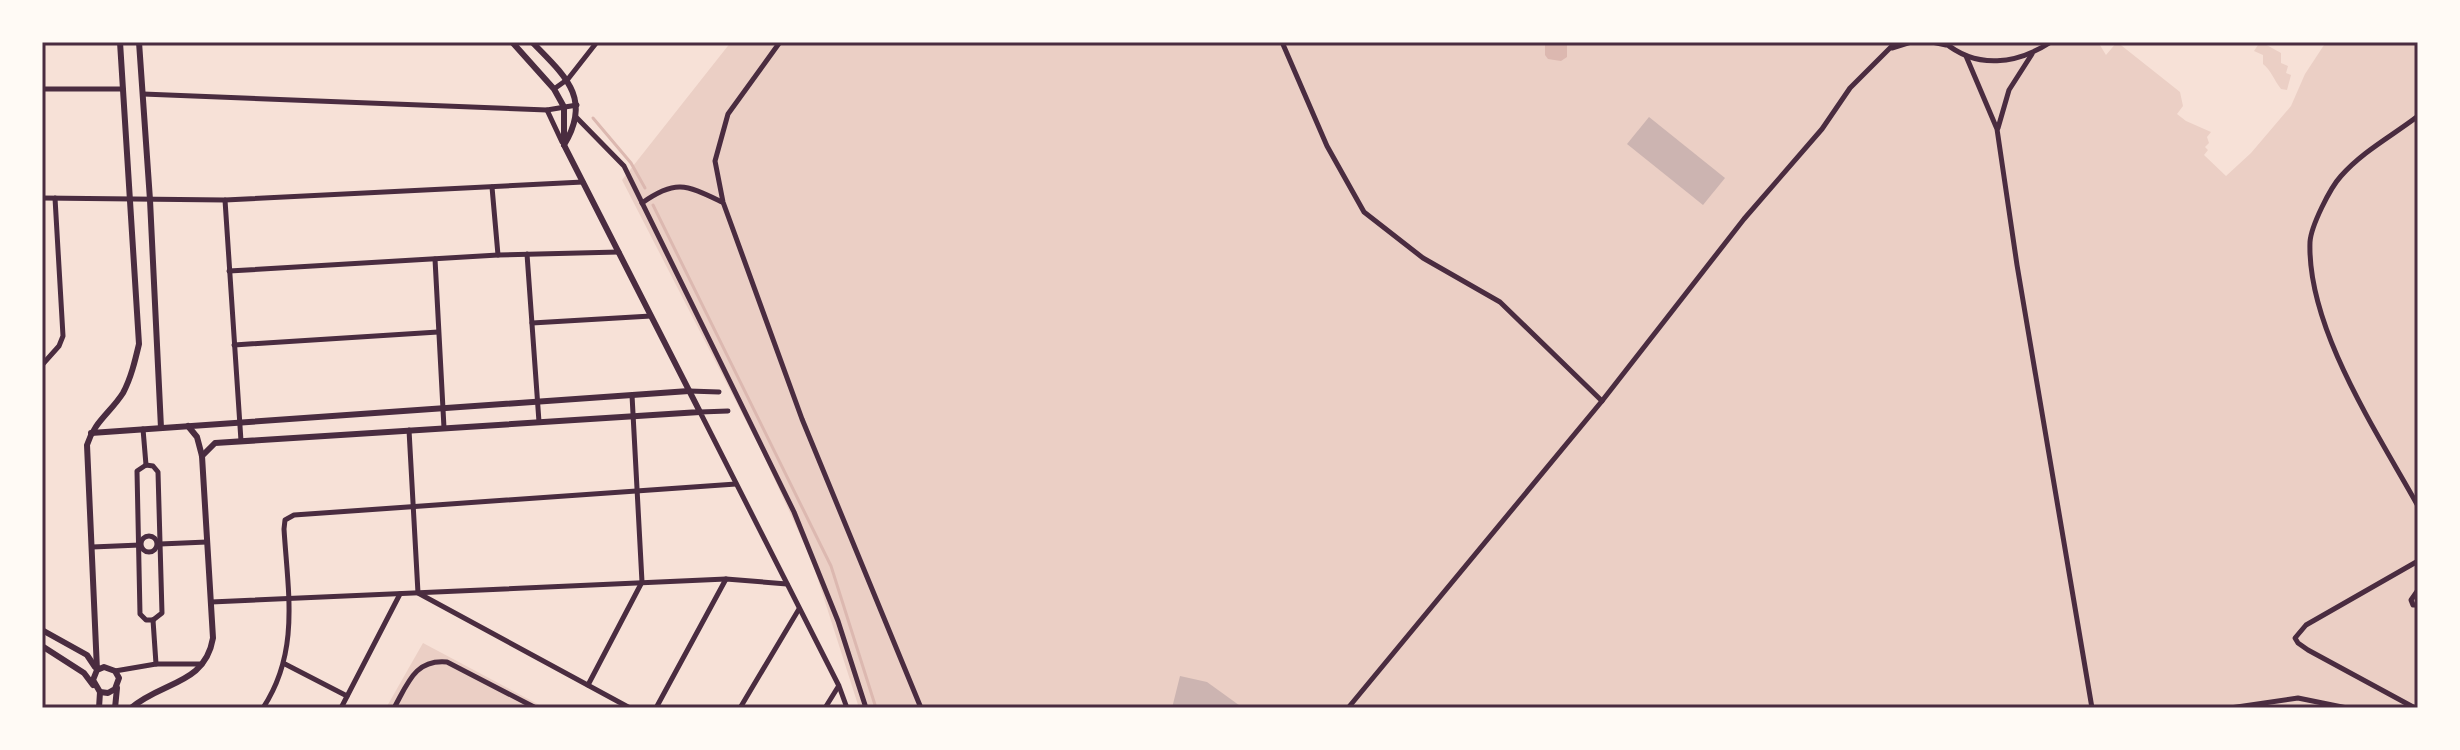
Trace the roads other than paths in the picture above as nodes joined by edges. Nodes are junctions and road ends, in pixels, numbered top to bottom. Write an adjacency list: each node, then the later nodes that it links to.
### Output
1 (120, 42): 18 (street)
2 (139, 42): 20 (street)
3 (512, 42): 19 (street)
4 (532, 42): 16 (street)
5 (597, 42): 16 (street)
6 (780, 42): 35 (street)
7 (1282, 42): 52 (street)
8 (1896, 42): 13 (street)
9 (1911, 42): 13 (street)
10 (1932, 42): 12 (street)
11 (2051, 42): 14 (street)
12 (1945, 44): 15 (street)
13 (1891, 49): 52 (street)
14 (2032, 54): 15 (street); 26 (street)
15 (1966, 56): 26 (street)
16 (568, 79): 19 (street); 21 (street)
17 (42, 89): 18 (street)
18 (123, 89): 32 (street)
19 (554, 89): 22 (street)
20 (143, 94): 23 (street); 33 (street)
21 (577, 105): 22 (street); 25 (street)
22 (564, 107): 23 (street); 27 (street)
23 (547, 110): 27 (street)
24 (2418, 116): 71 (street)
25 (577, 118): 27 (street); 36 (street)
26 (1997, 129): 118 (street)
27 (564, 145): 28 (street)
28 (583, 182): 29 (street); 37 (street)
29 (492, 187): 34 (street); 39 (street)
30 (42, 198): 31 (street)
31 (55, 198): 32 (street); 48 (street)
32 (131, 200): 33 (street); 45 (street)
33 (150, 200): 34 (street); 44 (street)
34 (225, 200): 41 (street)
35 (723, 202): 36 (street); 116 (street)
36 (642, 203): 115 (street)
37 (619, 252): 38 (street); 42 (street)
38 (527, 254): 39 (street); 43 (street)
39 (498, 255): 40 (street)
40 (435, 259): 41 (street); 46 (street)
41 (229, 271): 47 (street)
42 (651, 316): 43 (street); 49 (street)
43 (532, 323): 53 (street)
44 (155, 325): 45 (street); 61 (street)
45 (140, 326): 65 (street)
46 (438, 332): 47 (street); 54 (street)
47 (234, 345): 58 (street)
48 (42, 365)
49 (689, 391): 50 (street); 51 (street); 56 (street)
50 (719, 392)
51 (632, 395): 53 (street); 57 (street)
52 (1602, 401): 117 (street)
53 (537, 402): 54 (street); 59 (street)
54 (442, 408): 58 (street); 62 (street)
55 (728, 411): 56 (street)
56 (700, 412): 57 (street); 69 (street)
57 (634, 416): 59 (street); 70 (street)
58 (240, 422): 60 (street); 66 (street)
59 (539, 422): 62 (street)
60 (188, 426): 61 (street); 67 (street)
61 (161, 428): 63 (street)
62 (444, 428): 64 (street)
63 (143, 429): 65 (street); 68 (street)
64 (409, 430): 66 (street); 72 (street)
65 (91, 433): 76 (street)
66 (241, 441): 67 (street)
67 (202, 456): 73 (street)
68 (146, 465): 74 (street); 75 (street)
69 (736, 484): 70 (street); 80 (street)
70 (638, 492): 72 (street); 79 (street)
71 (2418, 506)
72 (414, 508): 82 (street); 84 (street)
73 (207, 542): 74 (street); 85 (street)
74 (159, 544): 75 (street); 75 (street); 88 (street)
75 (140, 545): 76 (street); 88 (street)
76 (92, 547): 90 (street)
77 (2418, 561): 121 (street)
78 (726, 579): 79 (street); 80 (street); 111 (street)
79 (642, 582): 82 (street); 99 (street)
80 (787, 584): 87 (street)
81 (2418, 590): 86 (street)
82 (418, 593): 83 (street); 99 (street)
83 (401, 594): 84 (street); 102 (street)
84 (288, 598): 85 (street); 95 (street)
85 (211, 602): 94 (street)
86 (2418, 605)
87 (799, 609): 100 (street); 112 (street)
88 (153, 620): 93 (street)
89 (42, 630): 92 (street)
90 (95, 637): 92 (street); 96 (street)
91 (42, 646): 101 (street)
92 (82, 652): 96 (street)
93 (156, 664): 94 (street); 97 (street)
94 (204, 664): 105 (street)
95 (285, 664): 102 (street); 106 (street)
96 (97, 670): 97 (street); 101 (street)
97 (115, 671): 98 (street)
98 (118, 685): 101 (street); 104 (street)
99 (588, 685): 110 (street)
100 (839, 686): 113 (street); 114 (street)
101 (97, 689): 103 (street)
102 (347, 696): 107 (street)
103 (99, 708)
104 (115, 708)
105 (131, 708)
106 (263, 708)
107 (341, 708)
108 (394, 708): 109 (street)
109 (536, 708)
110 (630, 708)
111 (656, 708)
112 (740, 708)
113 (825, 708)
114 (847, 708)
115 (866, 708)
116 (921, 708)
117 (1348, 708)
118 (2092, 708)
119 (2230, 708): 120 (street)
120 (2347, 708)
121 (2415, 708)

